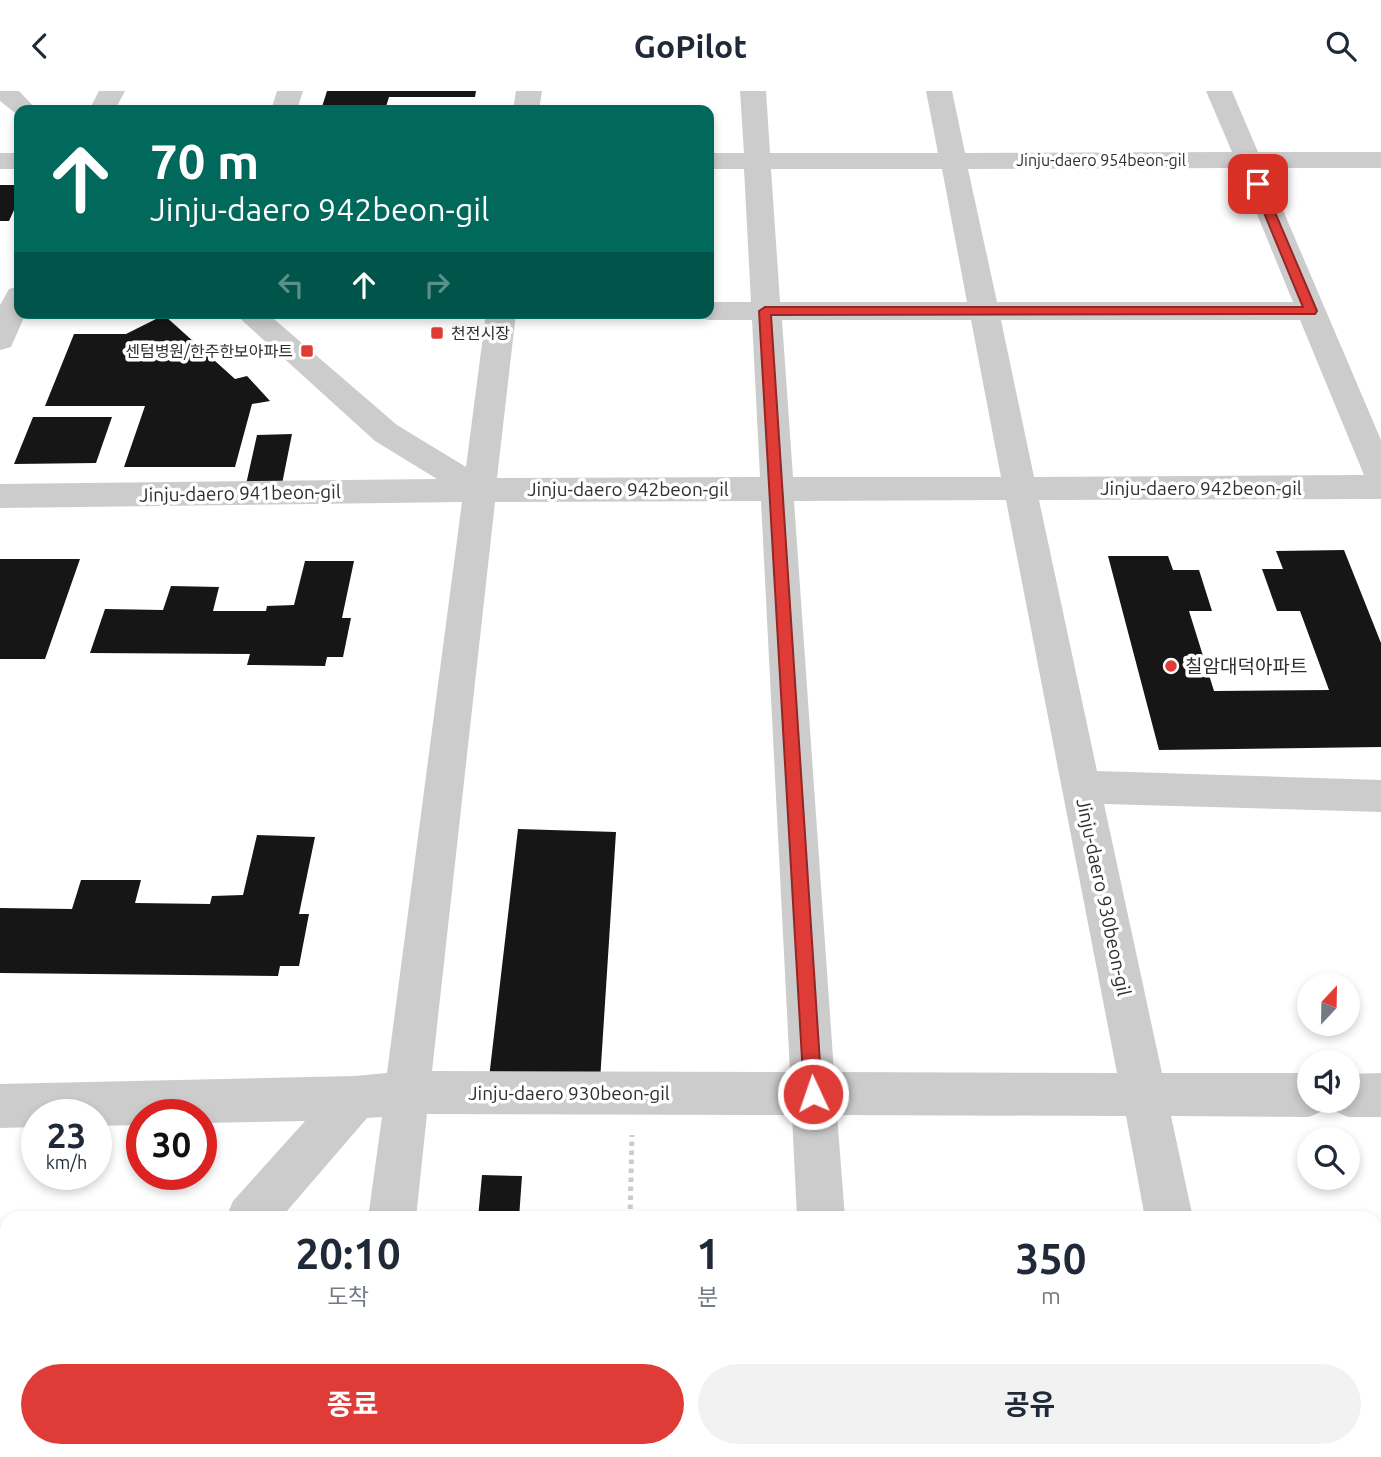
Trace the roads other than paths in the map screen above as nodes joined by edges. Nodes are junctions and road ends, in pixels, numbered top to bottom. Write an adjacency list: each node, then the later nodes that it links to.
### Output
1 (4, 91): 5 (street)
2 (753, 91): 10 (street)
3 (1219, 91): 7 (street)
4 (940, 95): 6 (street)
5 (19, 105)
6 (954, 160): 7 (street, Jinju-daero 954beon-gil); 10 (street, Jinju-daero 954beon-gil); 14 (street)
7 (1248, 160): 8 (street, Jinju-daero 954beon-gil); 15 (street)
8 (1381, 160)
9 (714, 161): 10 (street, Jinju-daero 954beon-gil)
10 (756, 161): 13 (street)
11 (14, 307): 18 (street)
12 (714, 311): 13 (street)
13 (765, 311): 14 (street); 23 (street)
14 (984, 311): 15 (street); 21 (street)
15 (1311, 311): 19 (street)
16 (256, 319): 22 (street)
17 (500, 319): 22 (street)
18 (0, 340)
19 (1381, 478)
20 (1381, 487): 21 (street, Jinju-daero 942beon-gil)
21 (1021, 488): 23 (street, Jinju-daero 942beon-gil); 25 (street)
22 (480, 489): 23 (street, Jinju-daero 942beon-gil); 24 (street, Jinju-daero 941beon-gil); 27 (street)
23 (776, 489): 28 (street)
24 (0, 496)
25 (1081, 787): 26 (street, Jinju-daero 930beon-gil); 29 (street, Jinju-daero 930beon-gil)
26 (1381, 796)
27 (409, 1092): 28 (street, Jinju-daero 930beon-gil); 33 (street, Jinju-daero 930beon-gil); 36 (street)
28 (813, 1094): 29 (street, Jinju-daero 930beon-gil); 37 (street)
29 (1144, 1094): 30 (street, Jinju-daero 930beon-gil); 38 (street, Jinju-daero 930beon-gil)
30 (1297, 1095)
31 (1360, 1095): 32 (street)
32 (1381, 1095)
33 (355, 1098): 34 (street, Jinju-daero 930beon-gil); 35 (street)
34 (0, 1106)
35 (256, 1211)
36 (392, 1211)
37 (821, 1211)
38 (1169, 1211)

